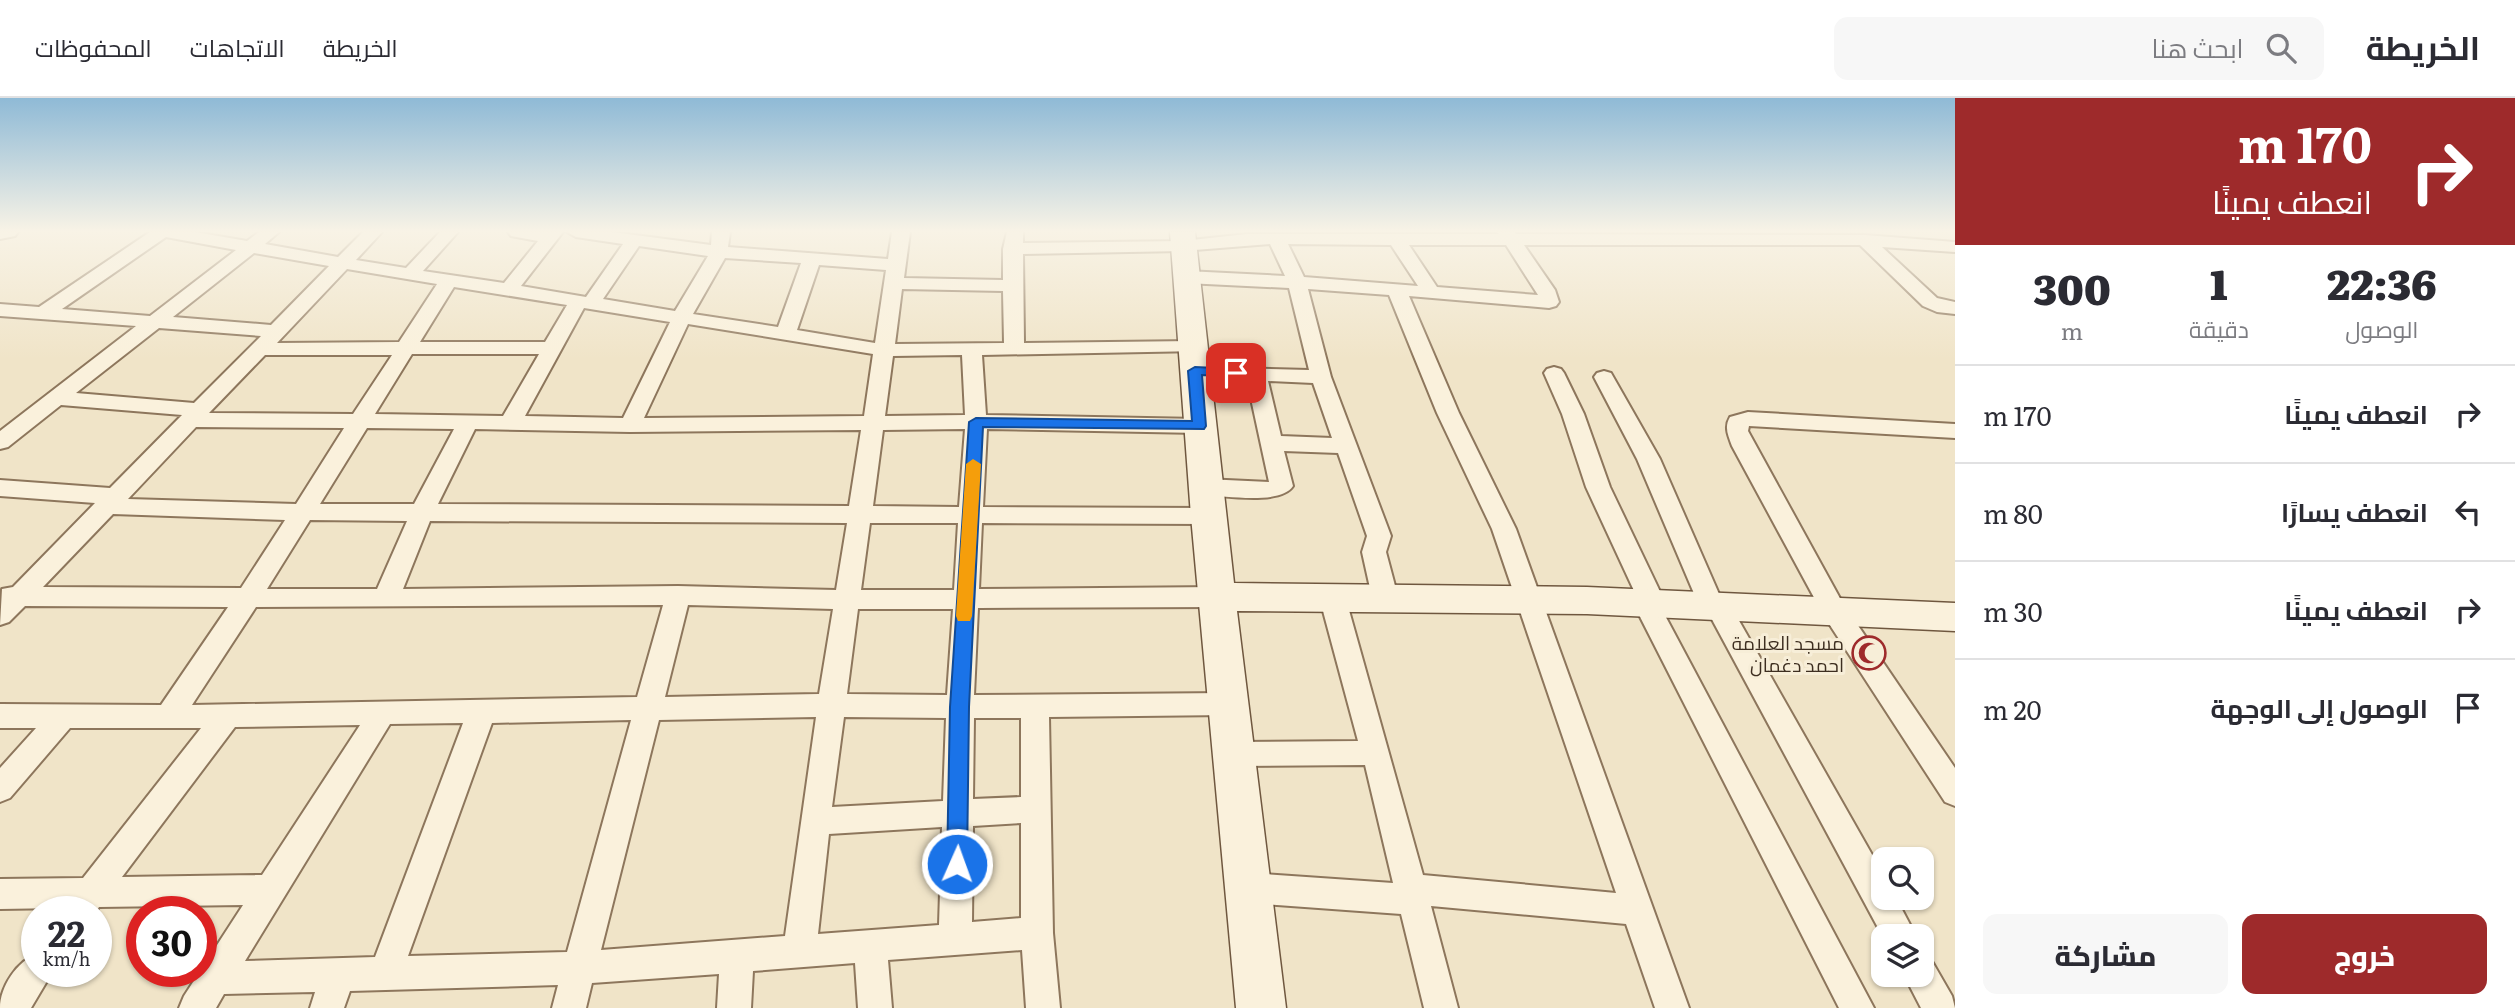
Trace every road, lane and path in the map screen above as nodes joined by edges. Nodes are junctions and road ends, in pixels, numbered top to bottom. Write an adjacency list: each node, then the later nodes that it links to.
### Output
1 (99, 274): 27 (street)
2 (214, 274): 29 (street)
3 (330, 274): 30 (street)
4 (419, 274): 18 (street)
5 (520, 274): 21 (street)
6 (607, 274): 24 (street)
7 (706, 274): 28 (street)
8 (806, 274): 31 (street)
9 (894, 274): 37 (street)
10 (899, 274): 20 (street)
11 (1013, 274): 20 (street)
12 (1185, 274): 38 (main road)
13 (1266, 274): 19 (street)
14 (1294, 274): 19 (street)
15 (1419, 274): 23 (street)
16 (1535, 274): 23 (street)
17 (1901, 274): 25 (street)
18 (449, 280): 21 (street); 36 (street)
19 (1297, 283): 22 (street); 41 (street)
20 (1012, 286): 33 (street)
21 (509, 289): 24 (street)
22 (1396, 289): 23 (street); 72 (street)
23 (1430, 292)
24 (586, 301): 28 (street); 32 (street)
25 (1955, 308)
26 (0, 310): 27 (street)
27 (43, 313): 29 (street)
28 (682, 316): 31 (street); 50 (street)
29 (154, 321): 30 (street); 43 (street)
30 (275, 331): 34 (street)
31 (786, 334): 37 (street)
32 (552, 348): 36 (street); 48 (street)
33 (1014, 348): 35 (street); 38 (street)
34 (258, 349): 36 (street); 44 (street)
35 (972, 349): 37 (street); 46 (street)
36 (404, 350): 47 (street)
37 (883, 350): 49 (street)
38 (1194, 359): 40 (street); 51 (main road)
39 (1554, 373): 73 (street)
40 (1256, 374): 41 (street); 54 (street)
41 (1321, 377): 55 (street)
42 (1604, 377): 74 (street)
43 (57, 398): 44 (street); 53 (street)
44 (195, 415): 47 (street); 57 (street)
45 (468, 422): 47 (street); 48 (street); 60 (street)
46 (976, 422): 49 (street); 51 (street); 61 (street)
47 (357, 423): 59 (street)
48 (510, 423): 50 (street)
49 (872, 424): 50 (street); 62 (street)
50 (629, 425)
51 (1199, 426): 58 (main road)
52 (1955, 431): 75 (street)
53 (0, 442)
54 (1272, 443): 55 (street); 58 (street)
55 (1346, 446): 68 (street)
56 (0, 488): 57 (street)
57 (112, 502): 59 (street); 64 (street)
58 (1206, 502): 61 (street); 67 (main road)
59 (301, 512): 60 (street); 66 (street)
60 (422, 512): 62 (street); 69 (street)
61 (970, 513): 62 (street); 70 (street)
62 (862, 514): 71 (street)
63 (678, 595): 69 (street); 71 (street); 82 (street)
64 (10, 596): 66 (street); 76 (street)
65 (1332, 596): 67 (main road); 68 (main road); 89 (street)
66 (249, 597): 69 (street); 88 (street)
67 (1218, 597): 70 (street); 78 (main road)
68 (1385, 597): 72 (main road)
69 (386, 599)
70 (965, 599): 71 (street); 81 (street)
71 (848, 600): 79 (street)
72 (1527, 600): 73 (main road); 103 (street)
73 (1648, 601): 74 (main road); 128 (street)
74 (1713, 603): 75 (main road); 104 (street)
75 (1833, 609): 77 (main road); 92 (street)
76 (0, 615)
77 (1955, 617)
78 (1228, 704): 80 (street); 90 (main road)
79 (833, 705): 81 (street); 82 (street); 95 (street)
80 (1035, 705): 81 (street); 93 (street)
81 (960, 707): 94 (street)
82 (646, 710): 83 (street); 110 (street)
83 (482, 711): 84 (street); 111 (street)
84 (382, 713): 87 (street); 97 (street)
85 (0, 716): 86 (street)
86 (63, 716): 88 (street); 91 (street)
87 (227, 716): 88 (street); 101 (street)
88 (169, 717)
89 (1376, 752): 90 (street); 99 (street)
90 (1234, 754): 96 (main road)
91 (0, 789)
92 (1955, 793)
93 (1035, 809): 94 (street); 105 (street)
94 (958, 813): 95 (street); 106 (street)
95 (815, 821): 108 (street)
96 (1250, 888): 99 (street); 125 (main road)
97 (270, 890): 102 (street); 112 (street)
98 (0, 894): 100 (street)
99 (1412, 894): 103 (street); 126 (street)
100 (21, 896)
101 (88, 896)
102 (112, 900)
103 (1637, 910): 127 (street)
104 (1893, 924)
105 (1037, 933): 106 (street); 124 (street)
106 (955, 939): 107 (street)
107 (870, 946): 108 (street); 123 (street)
108 (799, 952): 109 (street)
109 (737, 958): 110 (street); 122 (street)
110 (579, 968): 111 (street); 121 (street)
111 (385, 974): 113 (street)
112 (217, 975)
113 (338, 975): 114 (street); 120 (street)
114 (217, 978)
115 (25, 987): 118 (street)
116 (209, 987): 119 (street)
117 (1929, 987): 129 (street)
118 (11, 1008)
119 (196, 1008)
120 (327, 1008)
121 (569, 1008)
122 (734, 1008)
123 (875, 1008)
124 (1043, 1008)
125 (1261, 1008)
126 (1441, 1008)
127 (1672, 1008)
128 (1857, 1008)
129 (1940, 1008)

